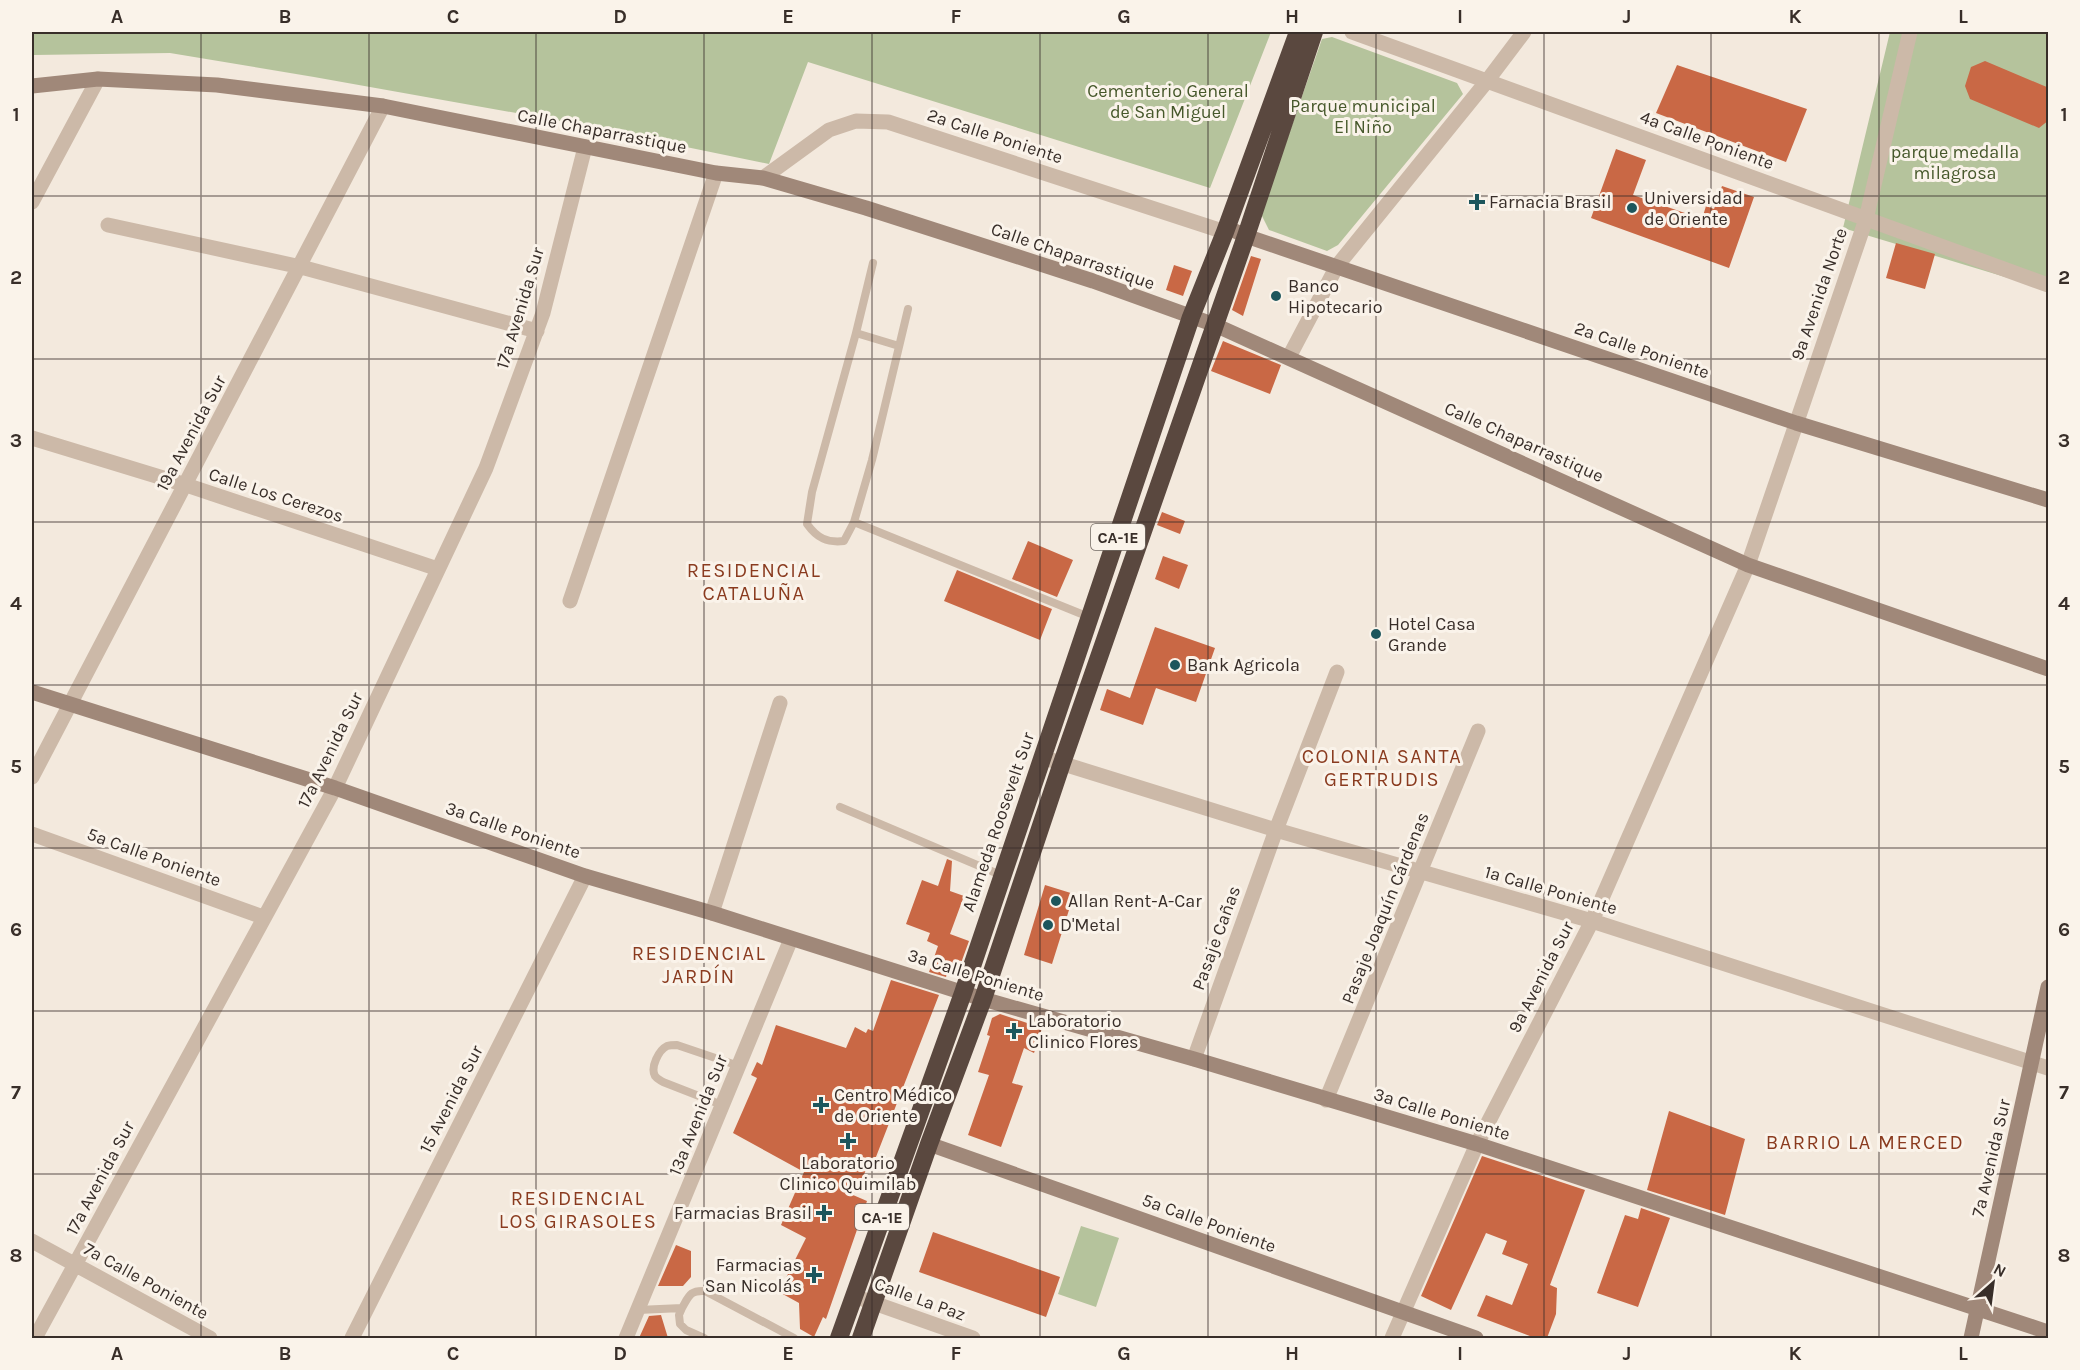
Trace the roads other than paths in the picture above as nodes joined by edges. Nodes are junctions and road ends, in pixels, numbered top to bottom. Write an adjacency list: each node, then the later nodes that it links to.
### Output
1 (1298, 32): 16 (highway, CA-1E)
2 (1314, 32): 17 (highway, CA-1E)
3 (1352, 32): 7 (street, 4a Calle Poniente)
4 (1524, 32): 7 (street)
5 (1910, 32): 14 (street, 9a Avenida Norte)
6 (98, 79): 8 (main road, Calle Chaparrastique); 9 (main road, Calle Chaparrastique); 13 (street)
7 (1488, 81): 14 (street, 4a Calle Poniente); 19 (street)
8 (32, 86)
9 (383, 106): 10 (main road, Calle Chaparrastique); 20 (street, 19a Avenida Sur)
10 (585, 147): 11 (main road, Calle Chaparrastique); 25 (street, 17a Avenida Sur)
11 (716, 173): 12 (main road, Calle Chaparrastique); 36 (street)
12 (763, 178): 16 (street, 2a Calle Poniente); 23 (main road, Calle Chaparrastique)
13 (32, 202)
14 (1866, 219): 21 (street, 4a Calle Poniente); 29 (street, 9a Avenida Norte)
15 (108, 225): 20 (street)
16 (1225, 229): 17 (main road, 2a Calle Poniente); 23 (highway, CA-1E)
17 (1246, 236): 19 (main road, 2a Calle Poniente); 24 (highway, CA-1E)
18 (873, 263): 26 (lane)
19 (1337, 266): 28 (street); 29 (main road, 2a Calle Poniente)
20 (301, 267): 25 (street); 31 (street, 19a Avenida Sur)
21 (2049, 285)
22 (908, 309): 27 (lane)
23 (1191, 317): 24 (main road, Calle Chaparrastique); 37 (highway, Alameda Roosevelt Sur / CA-1E)
24 (1215, 325): 28 (main road, Calle Chaparrastique); 45 (highway, CA-1E)
25 (537, 331): 35 (street, 17a Avenida Sur)
26 (856, 333): 27 (lane); 33 (lane)
27 (899, 346): 33 (lane)
28 (1289, 357): 34 (main road, Calle Chaparrastique)
29 (1796, 423): 32 (main road, 2a Calle Poniente); 34 (street, 9a Avenida Norte)
30 (32, 438): 31 (street, Calle Los Cerezos)
31 (186, 485): 35 (street, Calle Los Cerezos); 42 (street, 19a Avenida Sur)
32 (2049, 500)
33 (854, 522): 37 (lane)
34 (1748, 565): 38 (main road, Calle Chaparrastique); 56 (street, 9a Avenida Sur)
35 (438, 569): 47 (street, 17a Avenida Sur)
36 (570, 600)
37 (1090, 621): 44 (highway, Alameda Roosevelt Sur / CA-1E)
38 (2049, 669)
39 (1337, 672): 49 (street, Pasaje Cañas)
40 (32, 692): 42 (main road, 3a Calle Poniente)
41 (780, 703): 54 (street)
42 (70, 705): 46 (street, 19a Avenida Sur); 47 (main road, 3a Calle Poniente)
43 (1478, 731): 51 (street, Pasaje Joaquín Cárdenas)
44 (1041, 757): 45 (street, 1a Calle Poniente); 53 (highway, Alameda Roosevelt Sur / CA-1E)
45 (1062, 763): 49 (street, 1a Calle Poniente); 60 (highway, CA-1E)
46 (32, 777)
47 (335, 788): 52 (main road, 3a Calle Poniente); 55 (street, 17a Avenida Sur)
48 (840, 807): 53 (lane)
49 (1276, 830): 51 (street, 1a Calle Poniente); 61 (street, Pasaje Cañas)
50 (32, 834): 55 (street, 5a Calle Poniente)
51 (1421, 873): 56 (street, 1a Calle Poniente); 65 (street, Pasaje Joaquín Cárdenas)
52 (585, 876): 54 (main road, 3a Calle Poniente); 80 (street, 15 Avenida Sur)
53 (1001, 878): 59 (highway, Alameda Roosevelt Sur / CA-1E)
54 (712, 913): 57 (main road, 3a Calle Poniente)
55 (263, 917): 70 (street, 17a Avenida Sur)
56 (1592, 921): 62 (street, 1a Calle Poniente); 68 (street, 9a Avenida Sur)
57 (791, 939): 59 (main road, 3a Calle Poniente); 63 (street, 13a Avenida Sur)
58 (2049, 987): 62 (main road, 7a Avenida Sur)
59 (963, 993): 60 (main road, 3a Calle Poniente); 71 (highway, Alameda Roosevelt Sur / CA-1E)
60 (983, 999): 61 (main road, 3a Calle Poniente); 67 (highway, CA-1E)
61 (1194, 1059): 65 (main road, 3a Calle Poniente)
62 (2033, 1063): 64 (street, 1a Calle Poniente); 74 (main road, 7a Avenida Sur)
63 (739, 1066): 66 (street, 13a Avenida Sur); 66 (lane)
64 (2049, 1068)
65 (1326, 1100): 68 (main road, 3a Calle Poniente)
66 (722, 1105): 75 (street, 13a Avenida Sur)
67 (929, 1144): 72 (highway, CA-1E); 76 (main road, 5a Calle Poniente)
68 (1477, 1144): 74 (main road, 3a Calle Poniente); 76 (street, 9a Avenida Sur)
69 (32, 1241): 70 (street, 7a Calle Poniente)
70 (75, 1264): 78 (street, 17a Avenida Sur); 79 (street, 7a Calle Poniente)
71 (854, 1296): 72 (street, Calle La Paz); 84 (highway, Alameda Roosevelt Sur / CA-1E)
72 (874, 1303): 85 (highway, CA-1E); 86 (street, Calle La Paz)
73 (682, 1308): 75 (lane); 82 (lane); 83 (lane)
74 (1977, 1308): 77 (main road, 3a Calle Poniente); 89 (main road, 7a Avenida Sur)
75 (638, 1310): 81 (street, 13a Avenida Sur)
76 (1402, 1312): 87 (street, 9a Avenida Sur); 88 (main road, 5a Calle Poniente)
77 (2049, 1332)
78 (35, 1338)
79 (210, 1338)
80 (352, 1338)
81 (627, 1338)
82 (704, 1338)
83 (794, 1338)
84 (838, 1338)
85 (861, 1338)
86 (973, 1338)
87 (1392, 1338)
88 (1476, 1338)
89 (1971, 1338)

